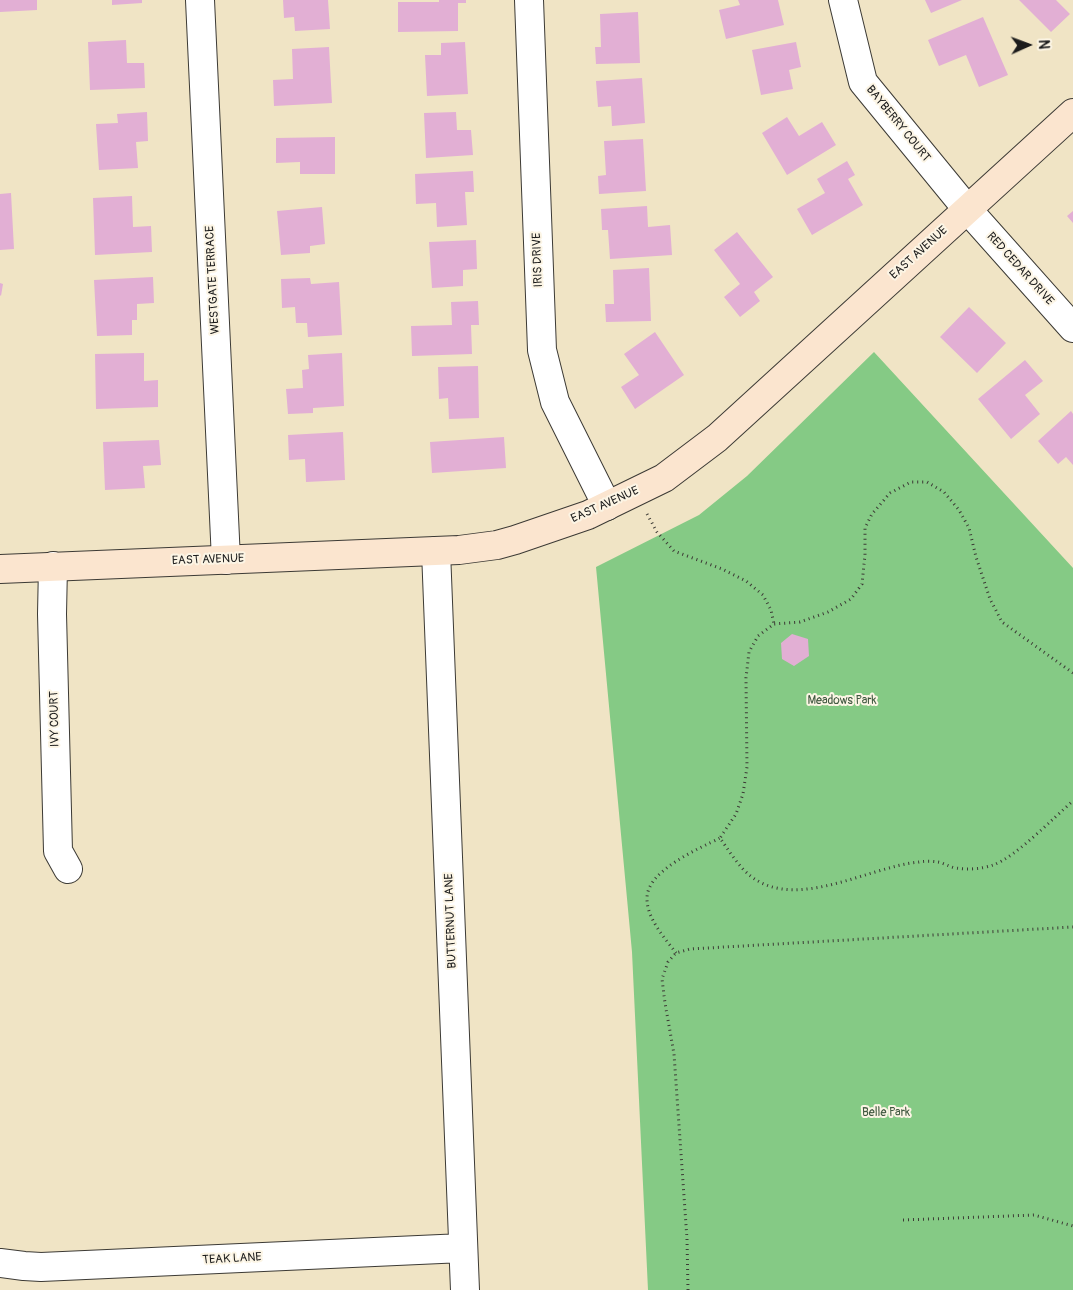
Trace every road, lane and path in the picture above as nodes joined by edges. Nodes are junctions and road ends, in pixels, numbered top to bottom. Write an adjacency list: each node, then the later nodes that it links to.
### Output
1 (200, 0): 10 (street, WESTGATE TERRACE)
2 (529, 0): 8 (street, IRIS DRIVE)
3 (843, 0): 5 (street, BAYBERRY COURT)
4 (1073, 113): 5 (street, EAST AVENUE)
5 (967, 209): 6 (street, RED CEDAR DRIVE); 7 (street, EAST AVENUE)
6 (1073, 328)
7 (634, 492): 8 (street, EAST AVENUE); 13 (path)
8 (607, 506): 9 (street, EAST AVENUE)
9 (436, 551): 10 (street, EAST AVENUE); 22 (street, BUTTERNUT LANE)
10 (226, 560): 11 (street, EAST AVENUE)
11 (53, 566): 12 (street, EAST AVENUE); 17 (street, IVY COURT)
12 (0, 569)
13 (774, 624): 14 (path); 16 (path)
14 (1073, 673)
15 (1073, 801): 16 (path)
16 (720, 838): 19 (path)
17 (68, 869)
18 (1073, 927): 19 (path)
19 (676, 953): 25 (path)
20 (903, 1220): 21 (path)
21 (1073, 1226)
22 (463, 1248): 23 (street, TEAK LANE); 24 (street, BUTTERNUT LANE)
23 (0, 1263)
24 (465, 1290)
25 (688, 1290)

